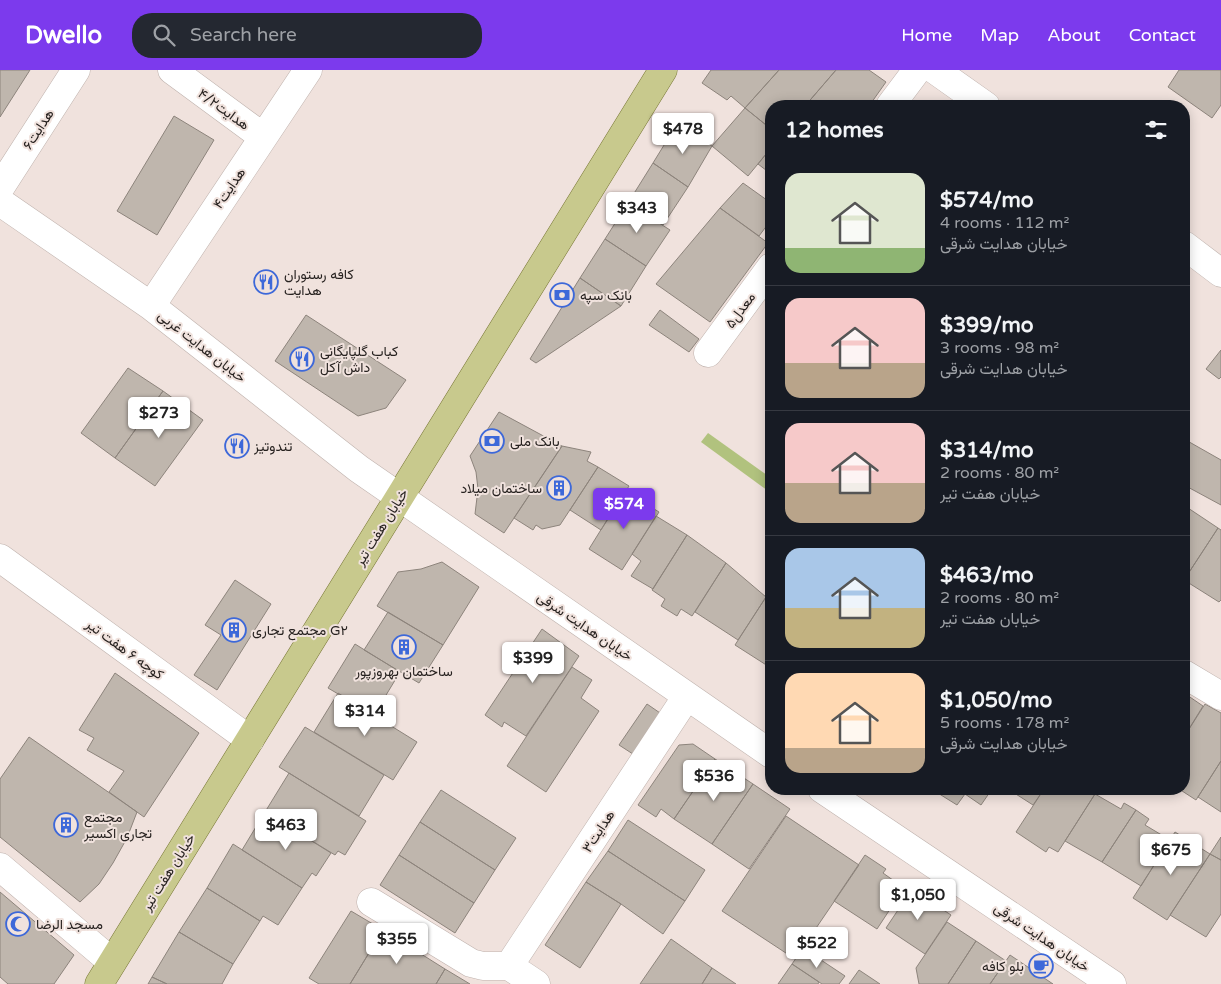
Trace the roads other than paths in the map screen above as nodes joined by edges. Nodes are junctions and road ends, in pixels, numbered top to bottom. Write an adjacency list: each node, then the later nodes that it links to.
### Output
1 (76, 70): 10 (street, هدایت۶)
2 (308, 70): 9 (street, هدایت۴)
3 (663, 70): 17 (main road, خیابان هفت تیر)
4 (917, 70): 7 (street)
5 (935, 70): 8 (street)
6 (178, 75): 9 (street, هدایت۴/۲)
7 (894, 100)
8 (978, 100)
9 (263, 137): 15 (street, هدایت۴)
10 (0, 188)
11 (0, 202): 15 (street, خیابان هدایت غربی)
12 (1190, 250): 13 (street)
13 (1221, 273)
14 (765, 276): 16 (street, معدل۵)
15 (151, 306): 17 (street, خیابان هدایت غربی)
16 (708, 353)
17 (400, 497): 20 (street, خیابان هدایت شرقی); 22 (main road, خیابان هفت تیر)
18 (0, 558): 22 (street, کوچه ۶ هفت تیر)
19 (1190, 678): 21 (street)
20 (687, 696): 23 (street, خیابان هدایت شرقی); 27 (street, هدایت۳)
21 (1221, 696)
22 (250, 740): 28 (main road, خیابان هفت تیر)
23 (765, 750)
24 (831, 795): 30 (street, خیابان هدایت شرقی)
25 (0, 866): 28 (street)
26 (371, 902): 27 (street)
27 (508, 966): 29 (street)
28 (106, 973)
29 (536, 984)
30 (1112, 984)

